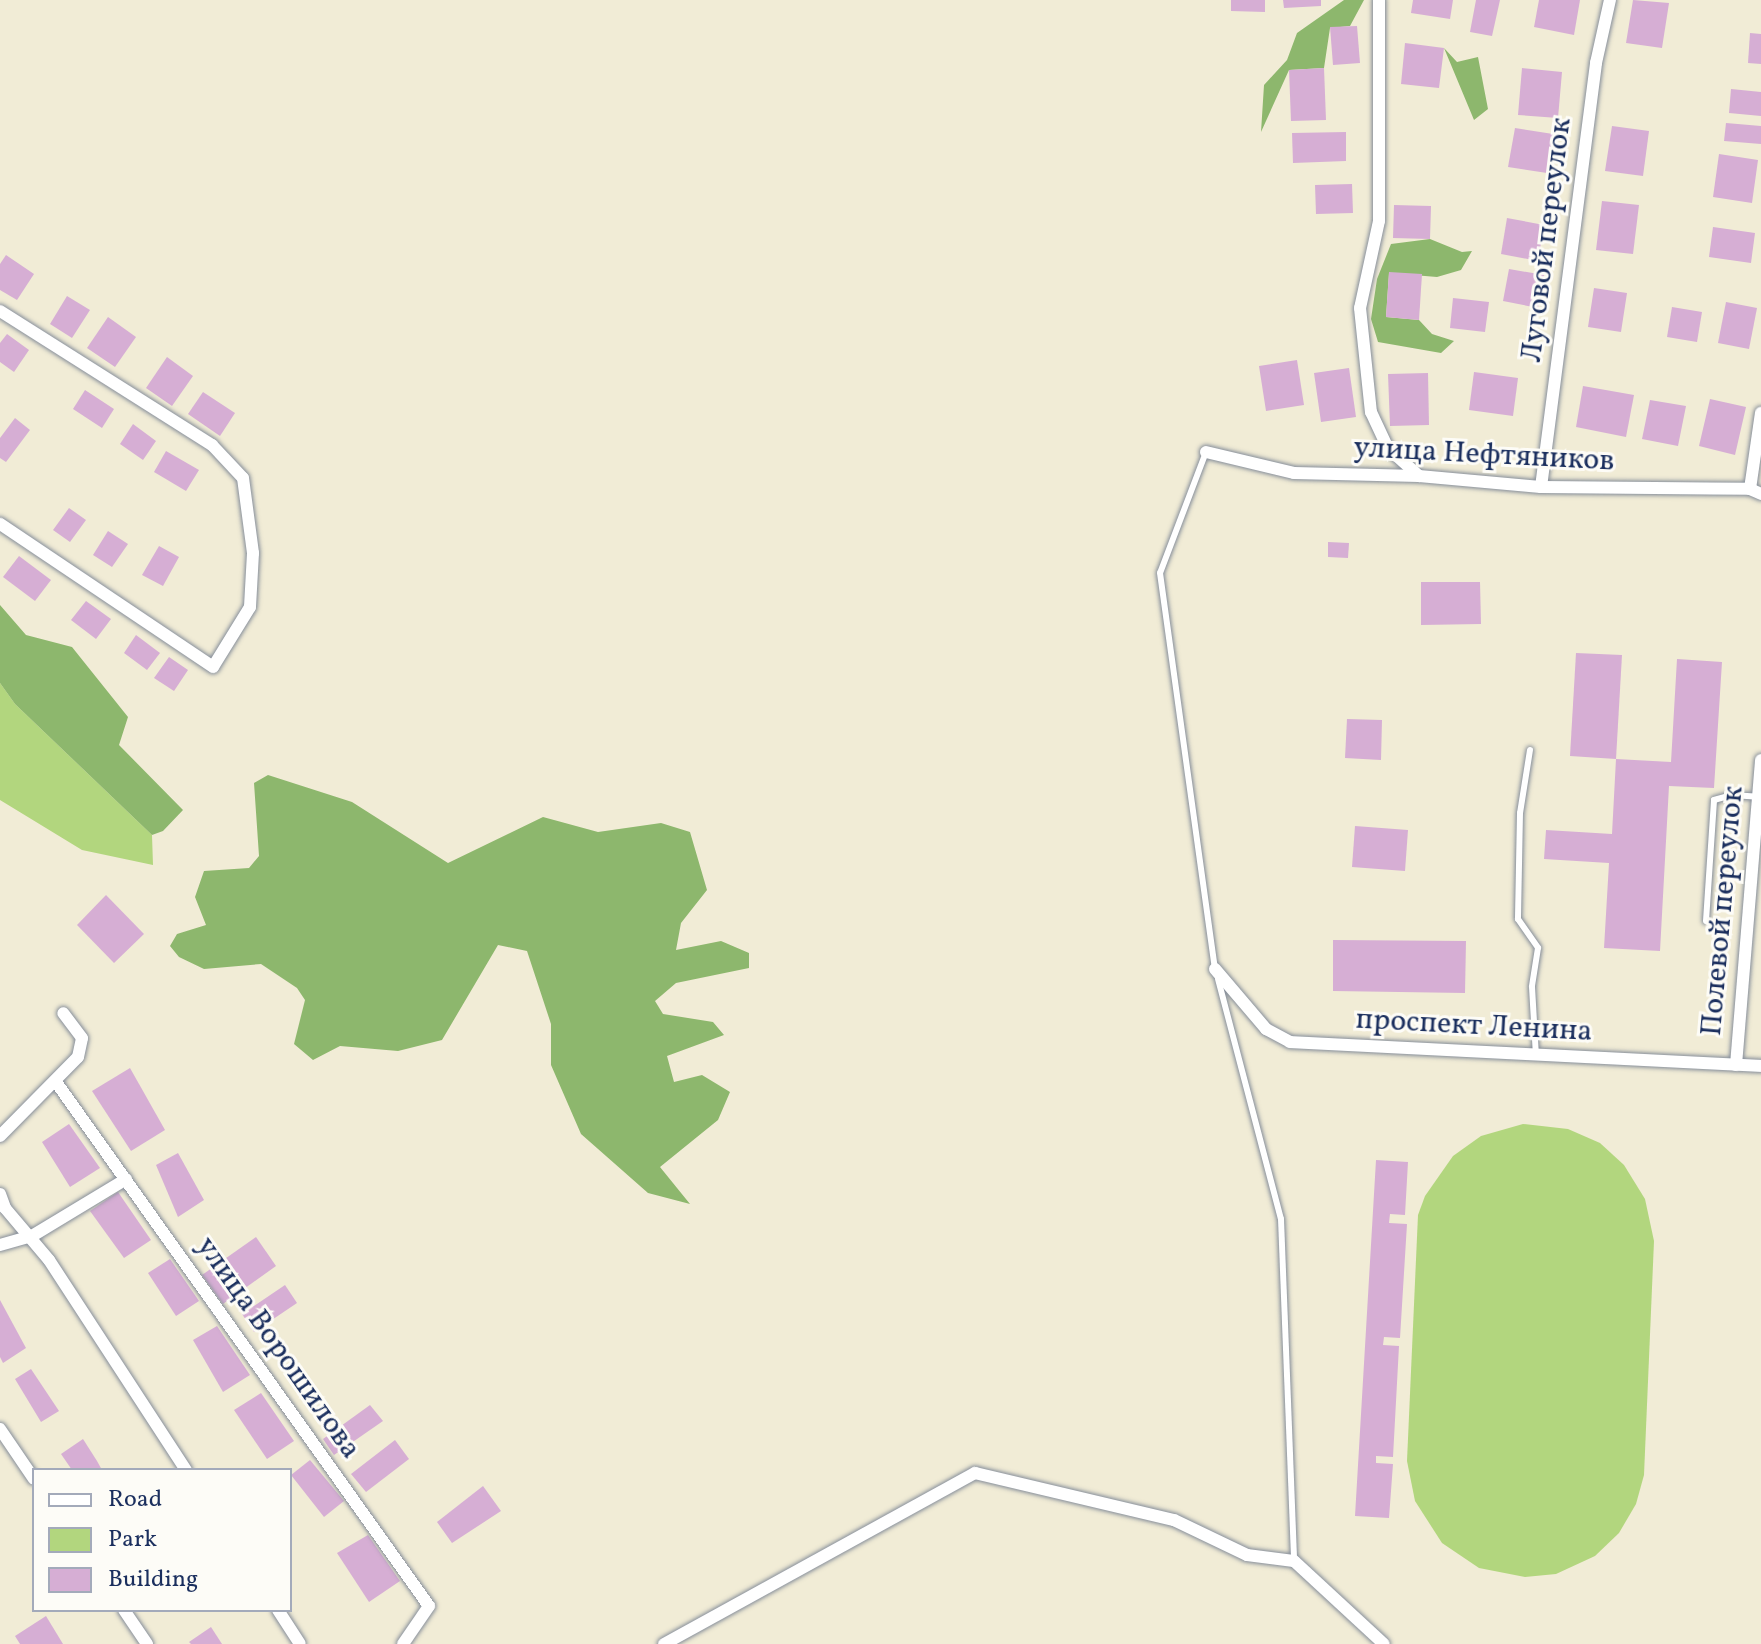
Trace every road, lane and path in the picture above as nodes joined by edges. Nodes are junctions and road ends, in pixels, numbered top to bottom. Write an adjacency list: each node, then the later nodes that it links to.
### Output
1 (1379, 0): 6 (street)
2 (1610, 0): 7 (street, Луговой переулок)
3 (0, 311): 9 (street)
4 (1761, 413): 8 (street)
5 (1206, 452): 6 (street, улица Нефтяников); 14 (lane)
6 (1419, 476): 7 (street, улица Нефтяников)
7 (1541, 487): 8 (street, улица Нефтяников)
8 (1755, 492)
9 (0, 524)
10 (1530, 750): 16 (lane)
11 (1761, 760): 12 (street, Полевой переулок)
12 (1758, 797): 13 (lane); 17 (street, Полевой переулок)
13 (1706, 921)
14 (1215, 969): 16 (street, проспект Ленина); 29 (lane)
15 (63, 1013): 19 (street)
16 (1536, 1056): 17 (street, проспект Ленина)
17 (1736, 1065): 18 (street, проспект Ленина)
18 (1761, 1066)
19 (56, 1082): 20 (street); 21 (street, улица Ворошилова)
20 (0, 1136)
21 (126, 1179): 24 (street); 34 (street, улица Ворошилова)
22 (0, 1194): 23 (street)
23 (2, 1210): 24 (street)
24 (32, 1236): 25 (street); 27 (street)
25 (0, 1245)
26 (0, 1429): 28 (street)
27 (185, 1468)
28 (32, 1476)
29 (1294, 1561): 35 (street); 36 (street)
30 (125, 1612): 32 (street)
31 (279, 1612): 33 (street)
32 (147, 1644)
33 (300, 1644)
34 (403, 1644)
35 (664, 1644)
36 (1384, 1644)

